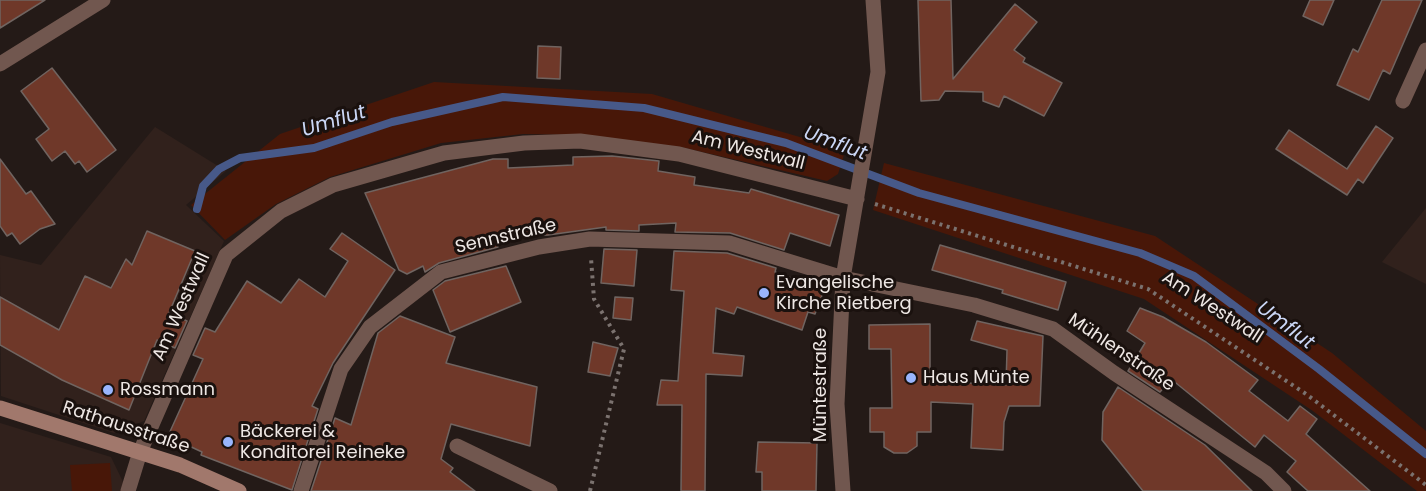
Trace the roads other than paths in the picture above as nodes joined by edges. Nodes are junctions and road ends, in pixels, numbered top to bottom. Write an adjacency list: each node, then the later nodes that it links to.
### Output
1 (103, 0): 4 (street)
2 (873, 0): 6 (street, Müntestraße)
3 (1426, 50): 5 (street)
4 (0, 64)
5 (1403, 101)
6 (857, 199): 7 (street, Müntestraße); 10 (street, Am Westwall)
7 (843, 278): 13 (street, Sennstraße); 15 (street, Müntestraße); 16 (street, Mühlenstraße)
8 (0, 408): 10 (street, Rathausstraße)
9 (457, 446): 14 (street)
10 (140, 452): 11 (street, Am Westwall); 12 (street, Rathausstraße)
11 (128, 491)
12 (239, 491)
13 (301, 491)
14 (550, 491)
15 (843, 491)
16 (1284, 491)

